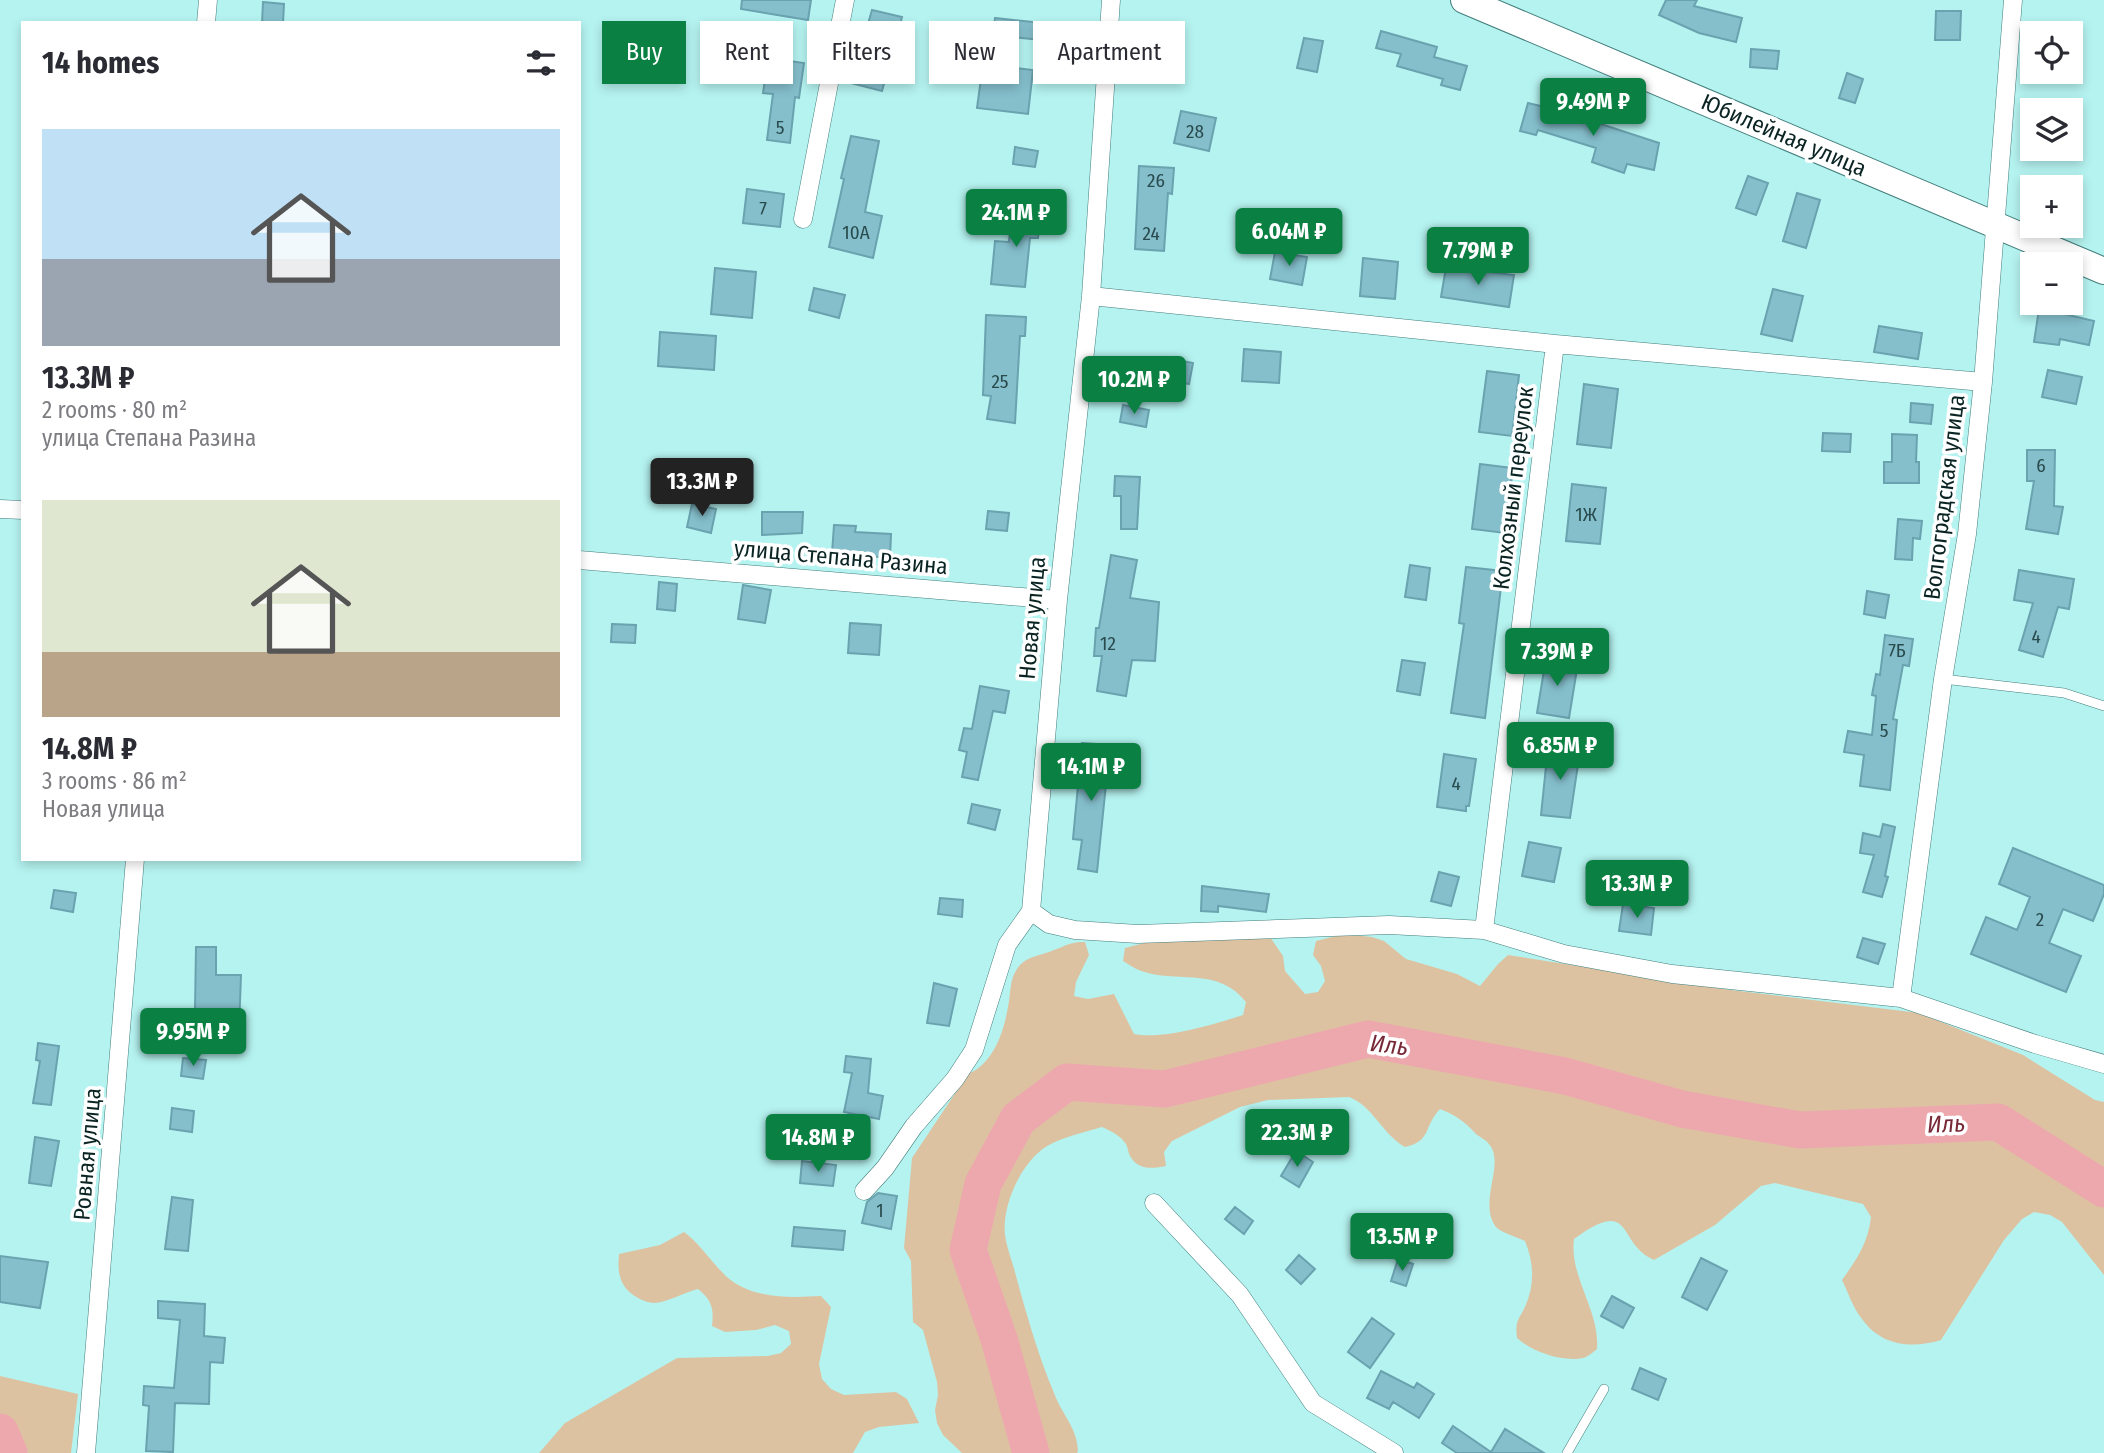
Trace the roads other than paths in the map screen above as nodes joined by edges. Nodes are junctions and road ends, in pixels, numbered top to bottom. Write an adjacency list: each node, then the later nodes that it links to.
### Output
1 (208, 0): 6 (street)
2 (845, 0): 7 (street)
3 (1111, 0): 10 (street, Новая улица)
4 (1464, 0): 8 (street, Юбилейная улица)
5 (2013, 0): 8 (street, Волгоградская улица)
6 (206, 21)
7 (803, 219)
8 (1994, 223): 9 (street, Юбилейная улица); 12 (street, Волгоградская улица)
9 (2104, 271)
10 (1091, 296): 11 (street); 16 (street, Новая улица)
11 (1555, 344): 12 (street); 21 (street, Колхозный переулок)
12 (1983, 382): 17 (street, Волгоградская улица)
13 (0, 509): 14 (street)
14 (21, 510)
15 (581, 559): 16 (street, улица Степана Разина)
16 (1058, 600): 20 (street, Новая улица)
17 (1943, 679): 18 (lane); 22 (street, Волгоградская улица)
18 (2104, 706)
19 (135, 861): 27 (street, Ровная улица)
20 (1031, 911): 21 (street); 24 (street)
21 (1484, 930): 22 (street)
22 (1901, 998): 23 (street)
23 (2104, 1064)
24 (864, 1191)
25 (1154, 1203): 28 (street)
26 (1604, 1389): 29 (lane)
27 (86, 1453)
28 (1394, 1453)
29 (1567, 1453)

